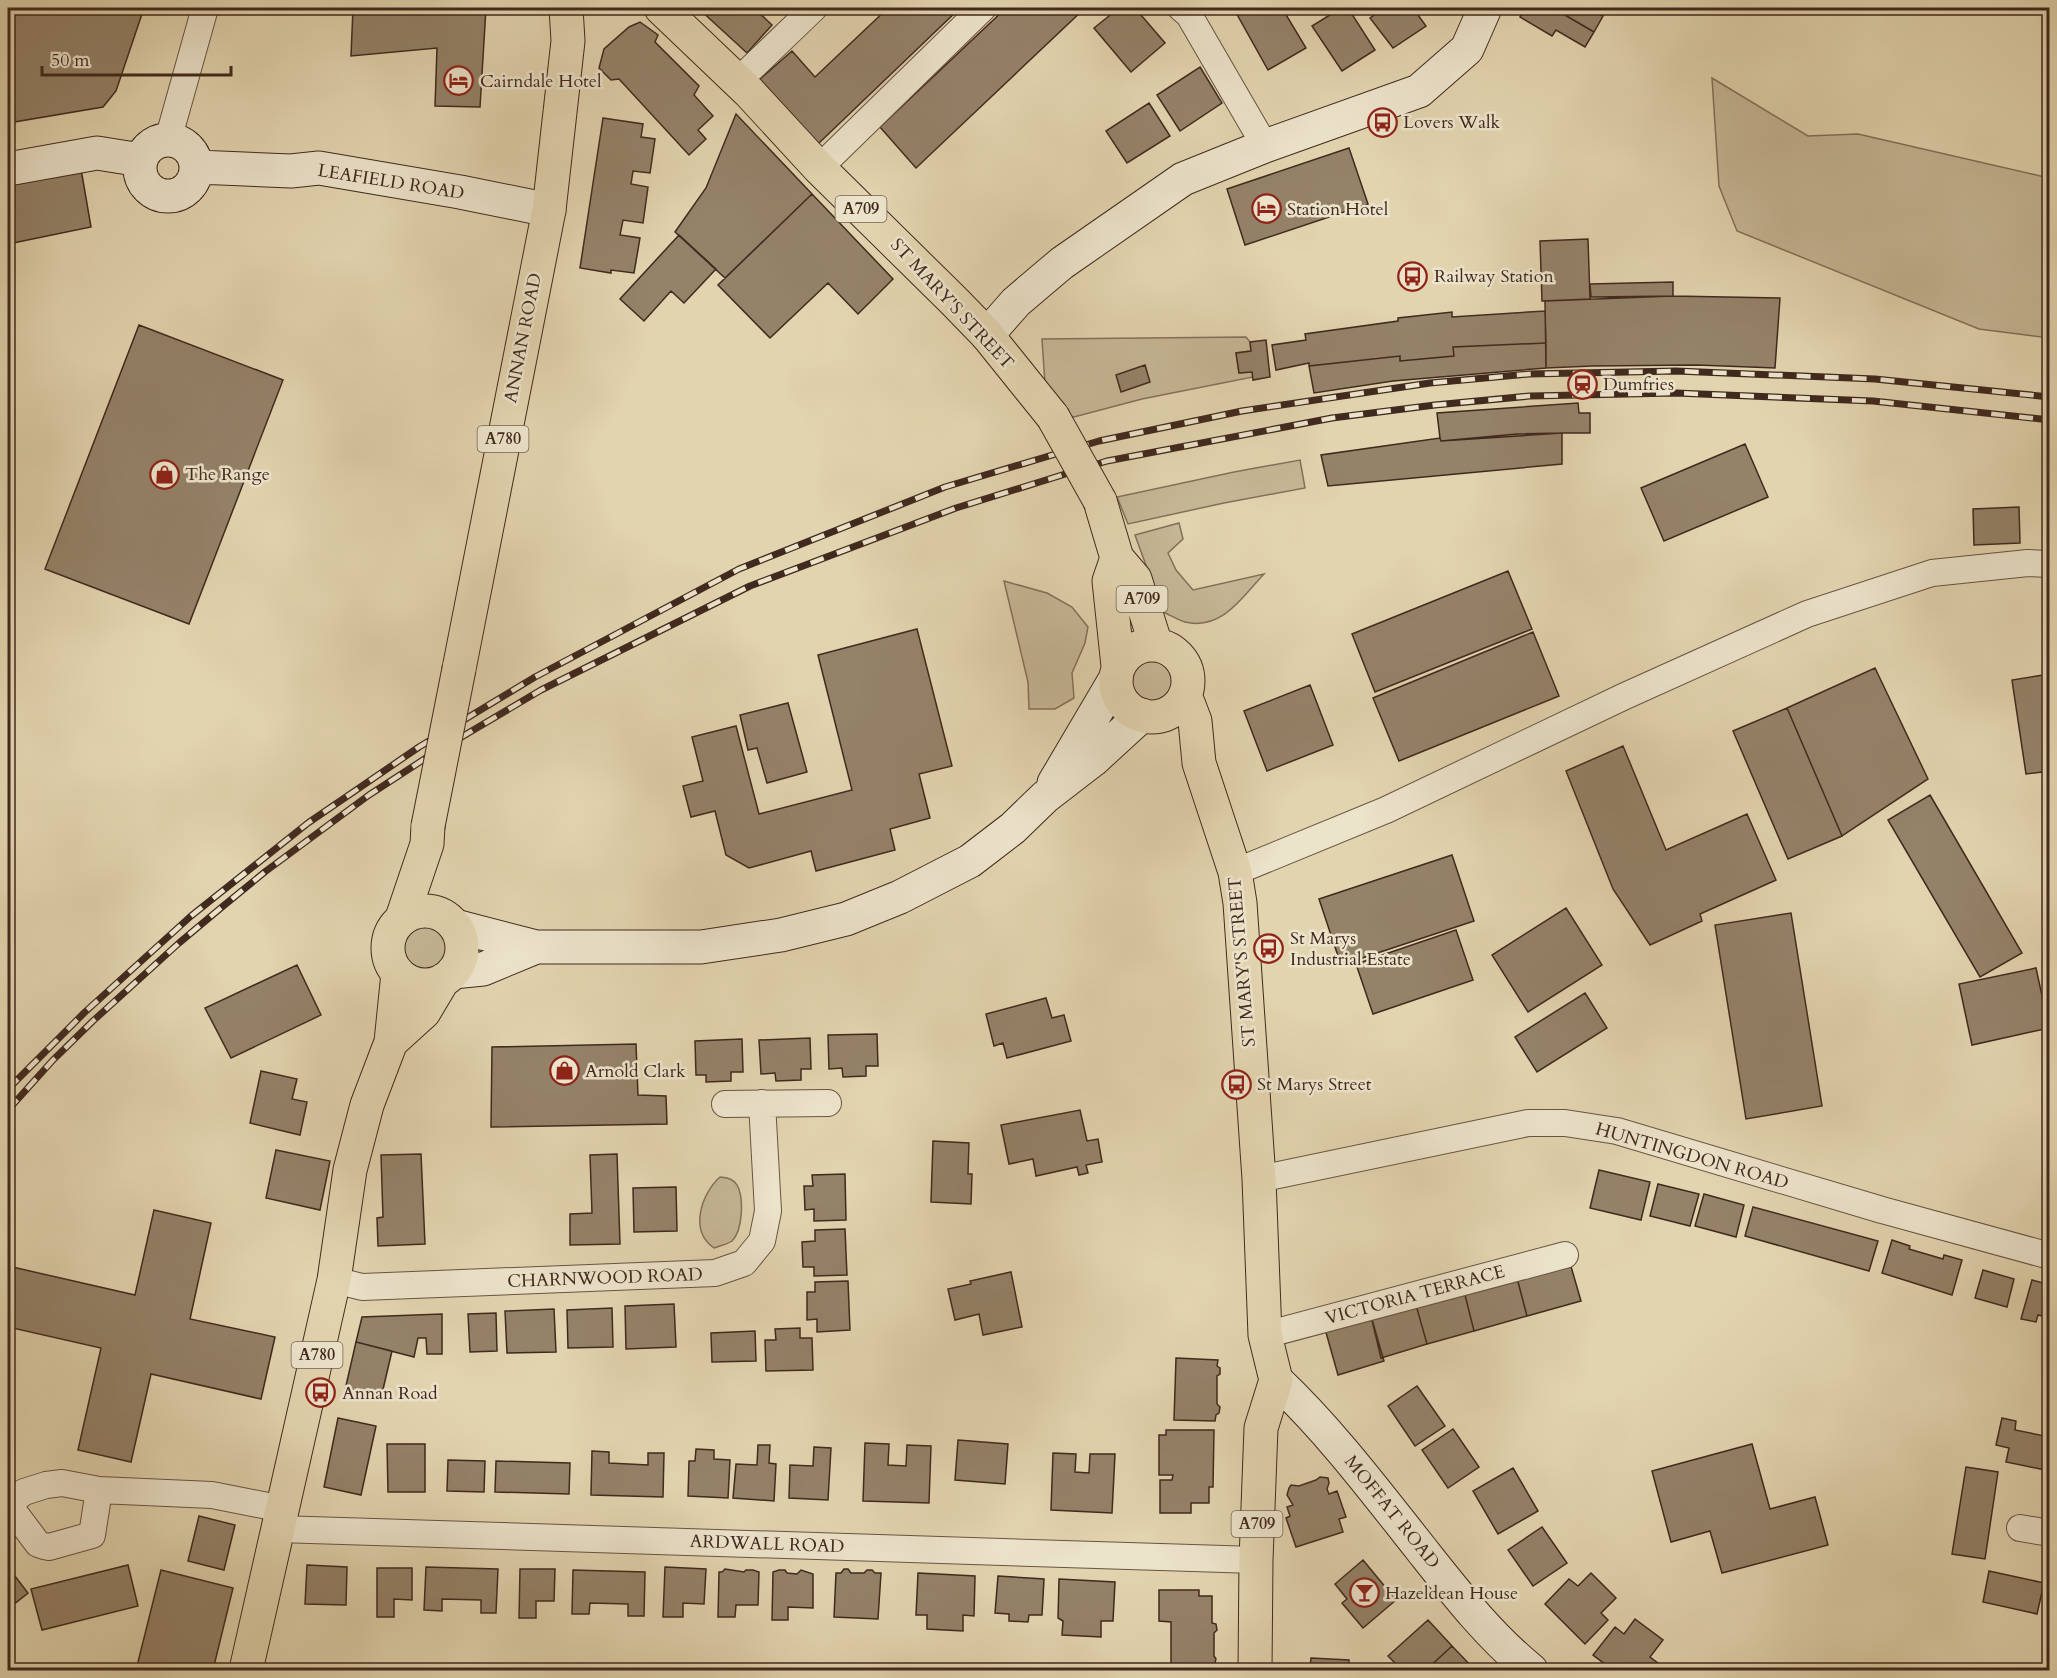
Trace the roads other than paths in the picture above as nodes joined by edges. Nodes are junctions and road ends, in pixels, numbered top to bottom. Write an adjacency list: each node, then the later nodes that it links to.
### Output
1 (205, 8): 11 (street)
2 (566, 8): 9 (main road, ANNAN ROAD / A780)
3 (593, 8): 9 (main road)
4 (661, 8): 10 (main road, ST MARY'S STREET / A709)
5 (814, 8): 10 (street)
6 (983, 8): 15 (street)
7 (1181, 8): 12 (street)
8 (1485, 8): 12 (street)
9 (568, 41): 17 (main road, ANNAN ROAD / A780)
10 (738, 81): 15 (main road, ST MARY'S STREET / A709)
11 (168, 140): 13 (street); 14 (street)
12 (1265, 146): 18 (street)
13 (141, 160): 14 (street); 16 (street)
14 (197, 167): 17 (street, LEAFIELD ROAD)
15 (819, 168): 18 (main road, ST MARY'S STREET / A709)
16 (8, 169)
17 (549, 210): 27 (main road, ANNAN ROAD / A780, bridge)
18 (987, 335): 19 (main road, ST MARY'S STREET / A709, bridge)
19 (1117, 558): 21 (main road, ST MARY'S STREET / A709); 22 (main road, A709)
20 (2049, 564): 28 (street)
21 (1156, 645): 22 (main road); 23 (main road)
22 (1117, 672): 24 (main road); 26 (street)
23 (1185, 695): 24 (main road); 25 (main road, ST MARY'S STREET)
24 (1148, 716): 25 (main road, ST MARY'S STREET); 26 (street)
25 (1199, 763): 28 (main road, ST MARY'S STREET)
26 (1045, 797): 31 (street)
27 (428, 835): 29 (main road, ANNAN ROAD / A780); 30 (main road, ANNAN ROAD / A780)
28 (1235, 872): 38 (main road, ST MARY'S STREET)
29 (402, 918): 30 (main road); 32 (main road)
30 (451, 922): 31 (street); 33 (main road)
31 (536, 947): 33 (street)
32 (398, 973): 33 (main road); 34 (main road, A780)
33 (448, 976): 34 (main road, A780)
34 (391, 1042): 41 (main road, A780)
35 (828, 1103): 37 (street)
36 (725, 1104): 37 (street)
37 (762, 1104): 41 (street, CHARNWOOD ROAD)
38 (1259, 1179): 40 (street, HUNTINGDON ROAD); 42 (main road, ST MARY'S STREET)
39 (1565, 1256): 42 (street, VICTORIA TERRACE)
40 (2049, 1256)
41 (334, 1280): 46 (main road, A780)
42 (1265, 1335): 43 (main road, ST MARY'S STREET)
43 (1276, 1380): 49 (main road, A709); 52 (street, MOFFAT ROAD)
44 (99, 1490): 45 (street, ARDWALL ROAD); 45 (street); 46 (street, ARDWALL ROAD)
45 (8, 1504)
46 (280, 1519): 49 (street, ARDWALL ROAD); 50 (main road, A780)
47 (2020, 1528): 48 (street)
48 (2049, 1533)
49 (1256, 1560): 51 (main road, A709)
50 (246, 1671)
51 (1255, 1671)
52 (1532, 1671)

